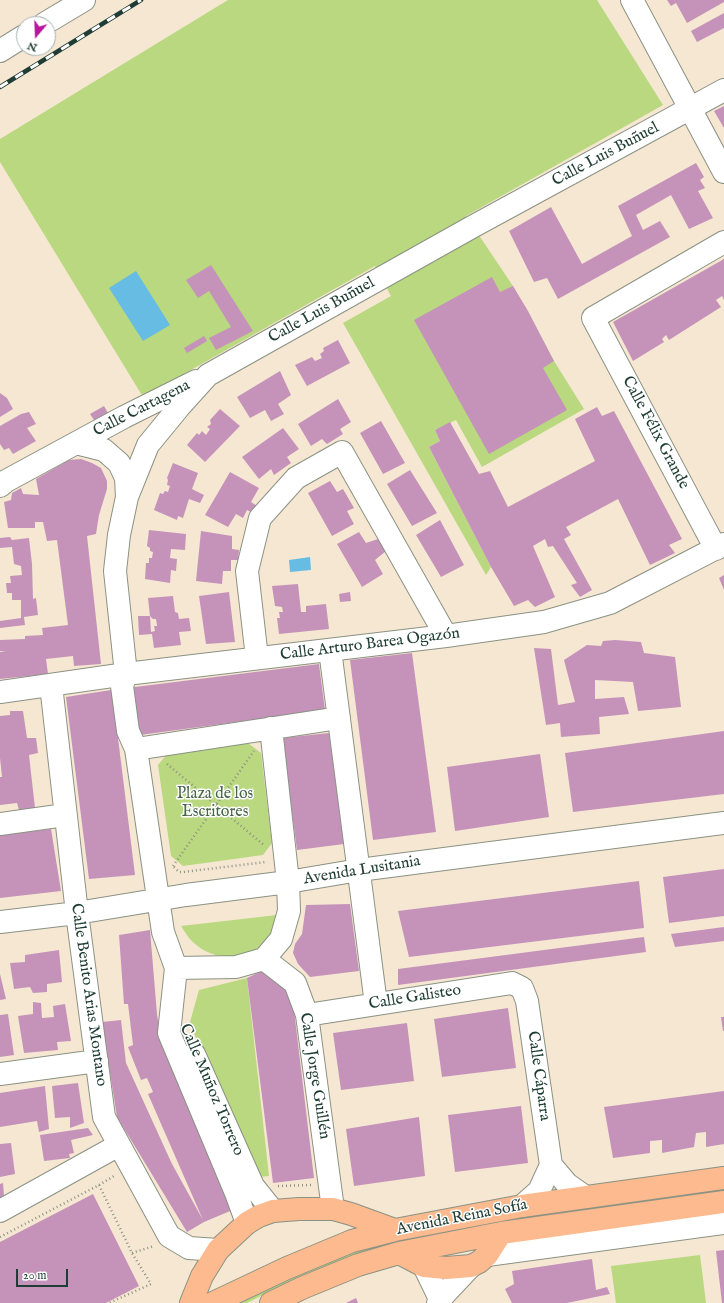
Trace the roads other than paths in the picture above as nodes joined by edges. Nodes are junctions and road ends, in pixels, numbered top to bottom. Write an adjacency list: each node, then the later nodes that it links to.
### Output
1 (84, 0): 3 (street)
2 (632, 0): 7 (street)
3 (56, 17)
4 (16, 41): 5 (street)
5 (0, 51)
6 (724, 90): 7 (street, Calle Luis Buñuel)
7 (690, 110): 8 (street); 10 (street, Calle Luis Buñuel)
8 (724, 172)
9 (724, 242): 14 (street, Calle Félix Grande)
10 (208, 375): 11 (street, Calle Cartagena); 13 (street, Calle Luis Buñuel)
11 (76, 443): 12 (street, Calle Cartagena); 13 (street, Calle Cartagena)
12 (2, 479)
13 (127, 497): 18 (street, Calle Luis Buñuel)
14 (720, 546): 15 (street, Calle Arturo Barea Ogazón)
15 (446, 636): 16 (street, Calle Arturo Barea Ogazón); 17 (street)
16 (330, 650): 17 (street, Calle Arturo Barea Ogazón); 21 (street)
17 (257, 658): 18 (street, Calle Arturo Barea Ogazón)
18 (126, 674): 19 (street, Calle Arturo Barea Ogazón); 23 (street)
19 (50, 685): 20 (street, Calle Arturo Barea Ogazón); 24 (street, Calle Benito Arias Montano)
20 (0, 692)
21 (339, 718): 22 (street); 27 (street)
22 (271, 728): 23 (street); 28 (street)
23 (136, 749): 29 (street)
24 (65, 815): 26 (street); 30 (street, Calle Benito Arias Montano)
25 (724, 823): 27 (street, Avenida Lusitania)
26 (0, 824)
27 (359, 870): 28 (street, Avenida Lusitania); 35 (street)
28 (288, 882): 29 (street, Avenida Lusitania); 32 (street)
29 (158, 899): 30 (street, Avenida Lusitania); 33 (street)
30 (77, 913): 31 (street, Avenida Lusitania); 37 (street, Calle Benito Arias Montano)
31 (0, 922)
32 (264, 959): 33 (street); 36 (street, Calle Jorge Guillén)
33 (176, 968): 47 (street, Calle Muñoz Torrero); 48 (street, Calle Muñoz Torrero)
34 (522, 988): 35 (street, Calle Galisteo); 40 (street, Calle Cáparra)
35 (376, 1004): 36 (street, Calle Galisteo)
36 (307, 1015): 45 (street, Calle Jorge Guillén)
37 (97, 1061): 38 (street); 39 (street, Calle Benito Arias Montano)
38 (0, 1074)
39 (119, 1145): 46 (street); 52 (street, Calle Benito Arias Montano)
40 (551, 1165): 42 (street); 44 (street)
41 (724, 1178): 42 (highway, Avenida Reina Sofía)
42 (584, 1196): 44 (highway, Avenida Reina Sofía)
43 (724, 1202): 51 (highway, Avenida Reina Sofía)
44 (522, 1206): 50 (highway, Avenida Reina Sofía)
45 (333, 1209): 47 (highway); 50 (highway)
46 (0, 1211)
47 (273, 1211): 48 (highway)
48 (247, 1223): 52 (highway)
49 (724, 1223): 54 (street)
50 (395, 1230): 58 (highway, Avenida Reina Sofía)
51 (501, 1233): 53 (highway, Avenida Reina Sofía); 54 (highway)
52 (218, 1250): 57 (highway)
53 (399, 1253): 55 (highway); 59 (highway, Avenida Reina Sofía)
54 (479, 1260): 55 (highway); 56 (street)
55 (424, 1266): 56 (street)
56 (439, 1301)
57 (191, 1303)
58 (213, 1303)
59 (271, 1303)

